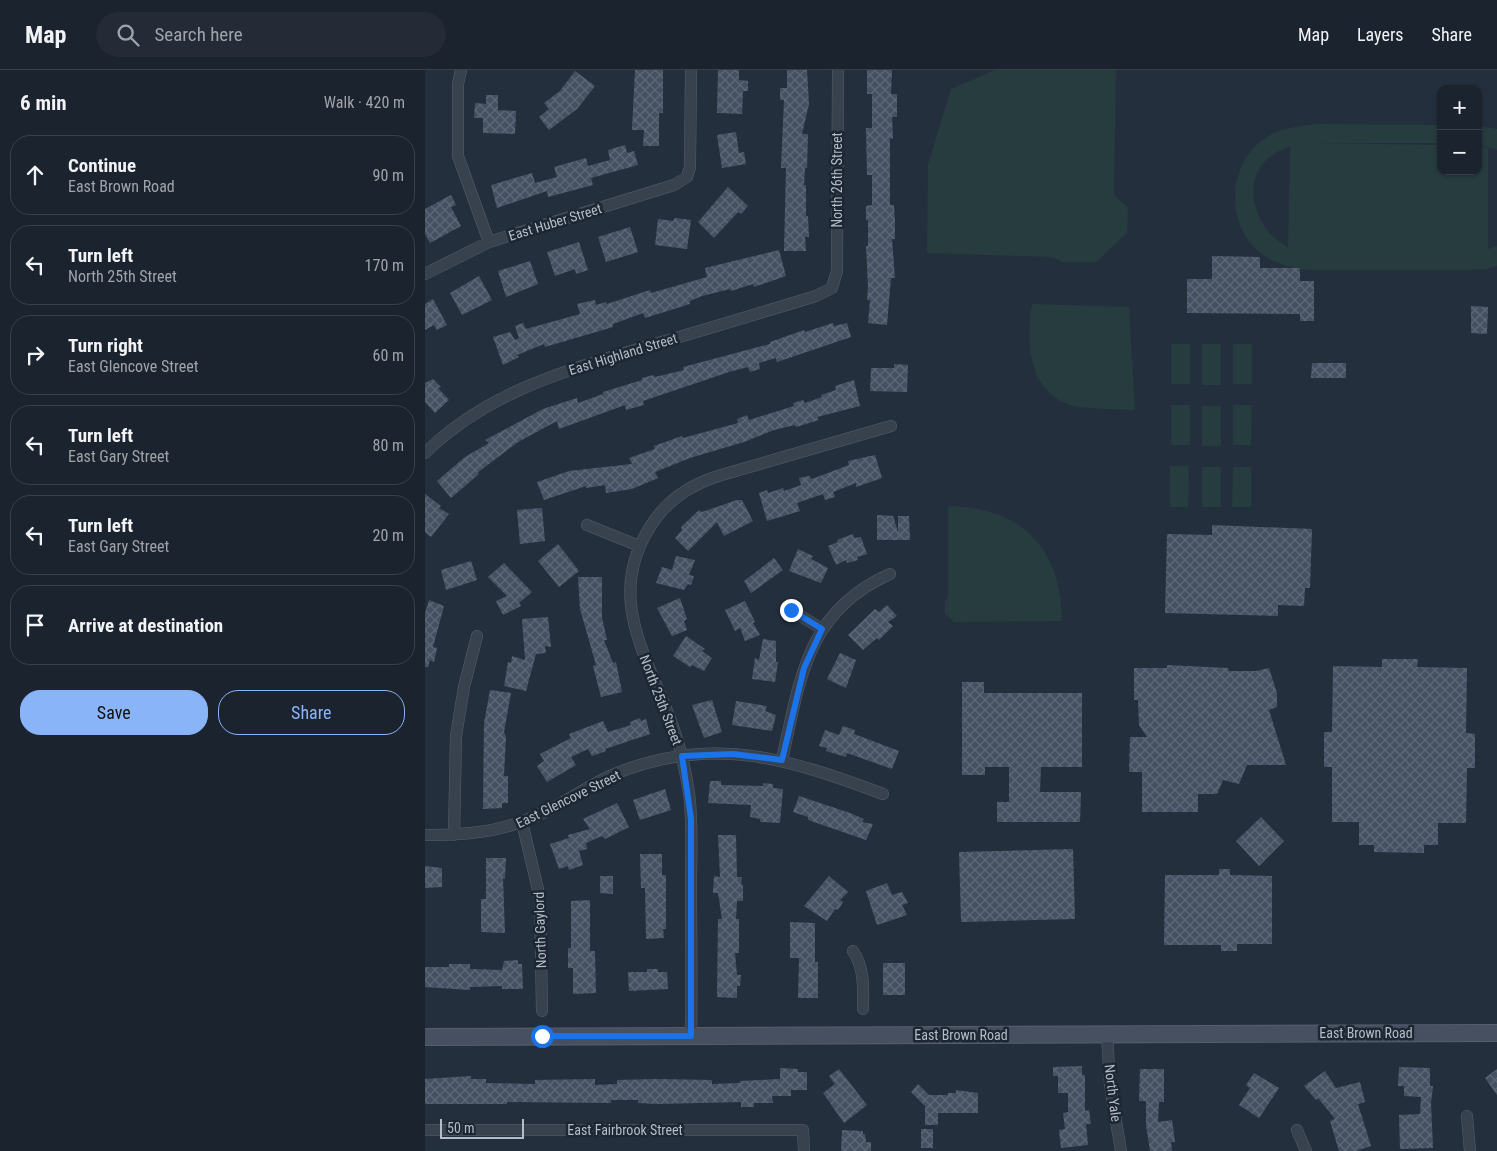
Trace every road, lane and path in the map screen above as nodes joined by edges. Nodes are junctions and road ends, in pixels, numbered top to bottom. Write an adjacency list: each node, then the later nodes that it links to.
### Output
1 (461, 70): 4 (street)
2 (691, 70): 4 (street, East Huber Street)
3 (838, 70): 6 (street, North 26th Street)
4 (489, 242): 5 (street, East Huber Street)
5 (425, 274)
6 (832, 288): 8 (street, East Highland Street)
7 (891, 426): 10 (street, North 25th Street)
8 (426, 449)
9 (587, 525): 10 (street)
10 (639, 546): 15 (street, North 25th Street)
11 (890, 574): 13 (street)
12 (791, 610): 13 (street)
13 (822, 629): 16 (street)
14 (477, 636): 20 (street)
15 (682, 756): 16 (street, East Glencove Street); 18 (street, East Glencove Street); 27 (street, North 25th Street)
16 (782, 760): 17 (street, East Glencove Street)
17 (883, 794)
18 (522, 822): 20 (street, East Glencove Street); 23 (street, North Gaylord)
19 (425, 835): 20 (street, East Glencove Street)
20 (454, 835)
21 (853, 951): 22 (street)
22 (863, 1009)
23 (542, 1010)
24 (1497, 1033): 25 (main road, East Brown Road)
25 (1107, 1034): 27 (main road, East Brown Road); 32 (street, North Yale)
26 (425, 1036): 27 (main road, East Brown Road)
27 (691, 1036)
28 (1467, 1116): 34 (street)
29 (425, 1130): 31 (street, East Fairbrook Street)
30 (1297, 1130): 33 (street)
31 (803, 1151)
32 (1121, 1151)
33 (1306, 1151)
34 (1470, 1151)

